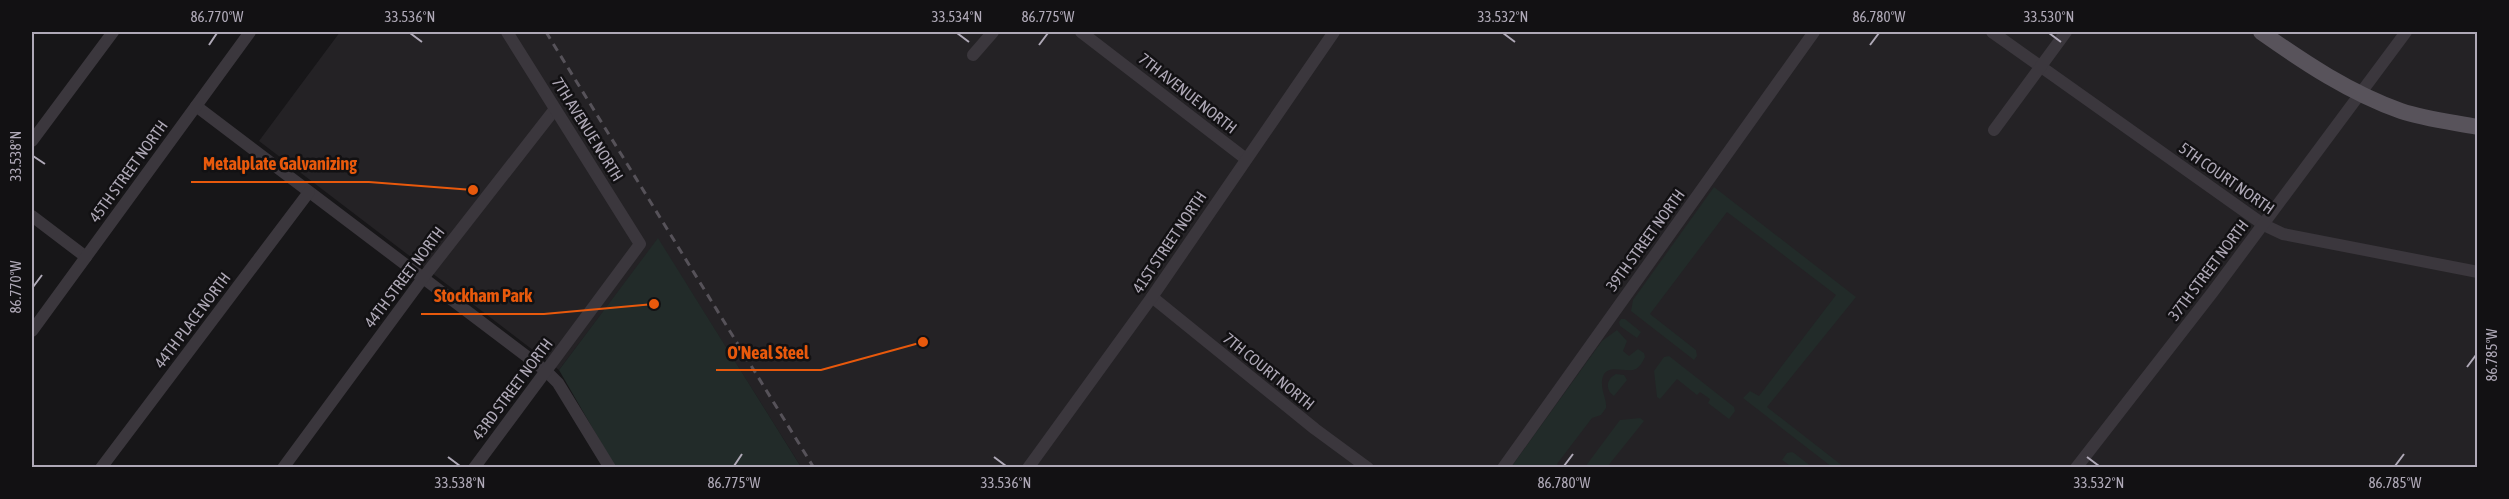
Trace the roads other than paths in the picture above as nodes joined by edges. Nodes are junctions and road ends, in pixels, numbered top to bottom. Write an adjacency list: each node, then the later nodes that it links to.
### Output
1 (113, 32): 19 (street)
2 (250, 32): 15 (street, 45TH STREET NORTH)
3 (507, 32): 16 (street, 7TH AVENUE NORTH)
4 (993, 32): 12 (street)
5 (1081, 32): 20 (street, 7TH AVENUE NORTH)
6 (1334, 32): 20 (street, 41ST STREET NORTH)
7 (1814, 32): 37 (street, 39TH STREET NORTH)
8 (1992, 32): 13 (street, 5TH COURT NORTH)
9 (2066, 32): 13 (street)
10 (2261, 32): 14 (main road)
11 (2406, 32): 14 (street, 37TH STREET NORTH)
12 (973, 55)
13 (2040, 66): 18 (street); 23 (street, 5TH COURT NORTH)
14 (2359, 94): 17 (main road); 23 (street, 37TH STREET NORTH)
15 (196, 106): 21 (street); 25 (street, 45TH STREET NORTH)
16 (555, 109): 24 (street, 7TH AVENUE NORTH); 27 (street, 44TH STREET NORTH)
17 (2478, 127)
18 (1994, 130)
19 (32, 141)
20 (1246, 159): 28 (street, 41ST STREET NORTH)
21 (309, 192): 27 (street); 31 (street, 44TH PLACE NORTH)
22 (32, 216): 25 (street)
23 (2264, 225): 26 (street, 5TH COURT NORTH); 38 (street, 37TH STREET NORTH)
24 (640, 244): 30 (street, 43RD STREET NORTH)
25 (86, 257): 29 (street, 45TH STREET NORTH)
26 (2478, 272)
27 (423, 278): 30 (street); 32 (street, 44TH STREET NORTH)
28 (1152, 297): 35 (street, 41ST STREET NORTH); 36 (street, 7TH COURT NORTH)
29 (32, 331)
30 (546, 371): 33 (street, 43RD STREET NORTH); 34 (street)
31 (101, 468)
32 (283, 468)
33 (474, 468)
34 (610, 468)
35 (1028, 468)
36 (1368, 468)
37 (1503, 468)
38 (2076, 468)

